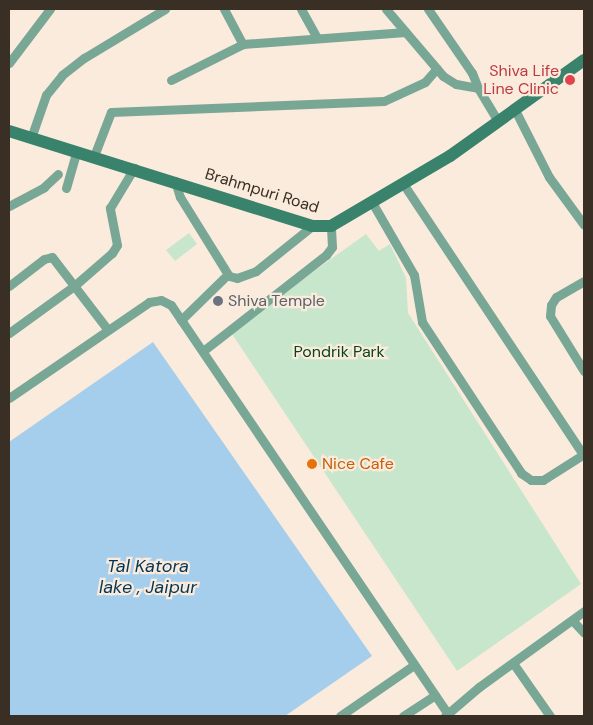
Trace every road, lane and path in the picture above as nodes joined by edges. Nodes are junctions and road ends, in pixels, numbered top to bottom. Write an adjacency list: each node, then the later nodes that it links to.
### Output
1 (50, 9): 11 (street)
2 (165, 9): 18 (street)
3 (224, 9): 9 (street)
4 (301, 9): 8 (street)
5 (386, 9): 7 (street)
6 (428, 9): 14 (street)
7 (406, 32): 8 (street); 12 (street)
8 (317, 38): 9 (street)
9 (243, 44): 13 (street)
10 (584, 60): 15 (street, Brahmpuri Road)
11 (9, 63)
12 (437, 68): 14 (street); 20 (street)
13 (170, 80)
14 (478, 88): 16 (street)
15 (514, 108): 16 (street, Brahmpuri Road); 28 (street)
16 (498, 121): 24 (street, Brahmpuri Road)
17 (9, 131): 18 (street, Brahmpuri Road)
18 (31, 138): 19 (street, Brahmpuri Road)
19 (76, 152): 20 (street, Brahmpuri Road); 25 (street)
20 (94, 156): 21 (street, Brahmpuri Road)
21 (134, 168): 23 (street, Brahmpuri Road); 34 (street)
22 (58, 174): 27 (street)
23 (175, 180): 29 (street, Brahmpuri Road); 29 (street)
24 (404, 185): 26 (street, Brahmpuri Road); 41 (street)
25 (66, 188)
26 (373, 204): 30 (street, Brahmpuri Road); 41 (street)
27 (9, 206)
28 (584, 225)
29 (312, 226): 30 (street, Brahmpuri Road)
30 (331, 226): 38 (street)
31 (224, 278): 35 (street)
32 (584, 281): 39 (street)
33 (9, 286): 34 (street)
34 (74, 286): 36 (street); 37 (street)
35 (181, 320): 36 (street); 38 (street)
36 (108, 330): 40 (street)
37 (9, 333)
38 (203, 351): 46 (street)
39 (584, 369)
40 (9, 398)
41 (584, 455)
42 (584, 611): 43 (street)
43 (573, 621): 44 (street); 45 (street)
44 (584, 633)
45 (513, 663): 50 (street); 51 (street)
46 (414, 665): 47 (street); 48 (street)
47 (434, 694): 49 (street); 50 (street)
48 (340, 716)
49 (403, 716)
50 (447, 716)
51 (550, 716)

